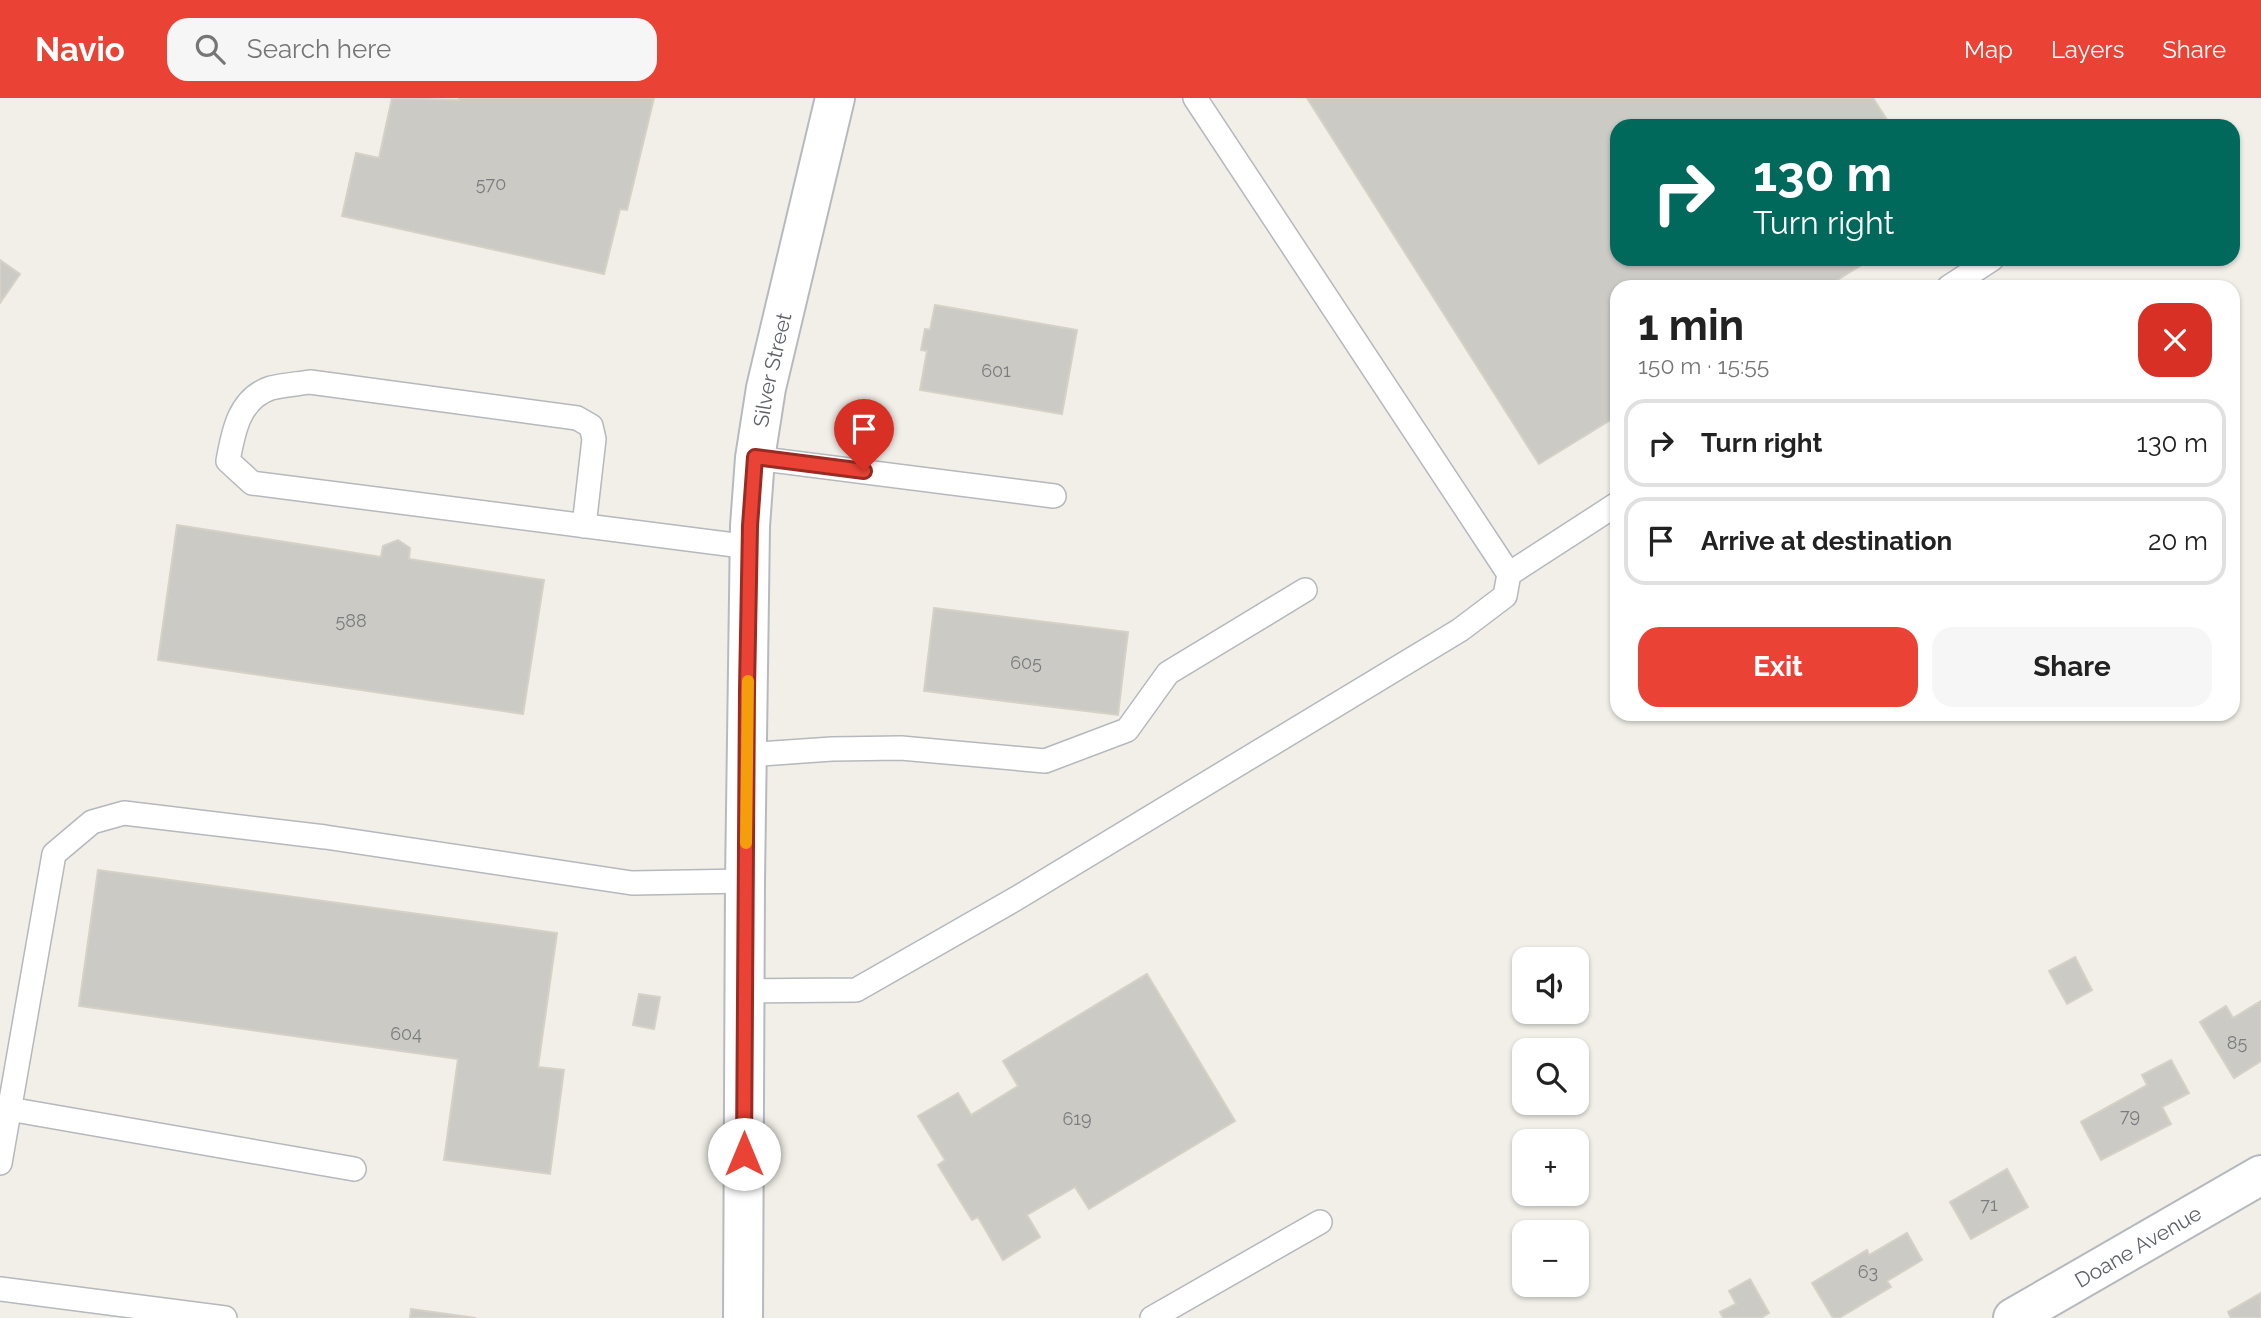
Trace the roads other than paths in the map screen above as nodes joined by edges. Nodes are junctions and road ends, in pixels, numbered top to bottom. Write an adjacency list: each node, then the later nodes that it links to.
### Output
1 (835, 98): 5 (street, Silver Street)
2 (1195, 98): 10 (lane)
3 (1981, 266): 4 (lane)
4 (1960, 280)
5 (755, 457): 6 (lane); 9 (street, Silver Street)
6 (1054, 496)
7 (1610, 508): 10 (lane)
8 (584, 526): 8 (lane); 9 (lane)
9 (750, 547): 12 (street, Silver Street)
10 (1509, 574): 14 (lane)
11 (1305, 590): 12 (lane)
12 (746, 755): 13 (street, Silver Street)
13 (745, 881): 14 (street, Silver Street); 15 (lane)
14 (744, 991): 22 (street, Silver Street)
15 (9, 1110): 16 (lane); 17 (lane)
16 (0, 1163)
17 (354, 1169)
18 (2261, 1175): 24 (street, Doane Avenue)
19 (1320, 1222): 23 (lane)
20 (0, 1289): 21 (lane)
21 (225, 1318)
22 (743, 1318)
23 (1152, 1318)
24 (2013, 1318)

